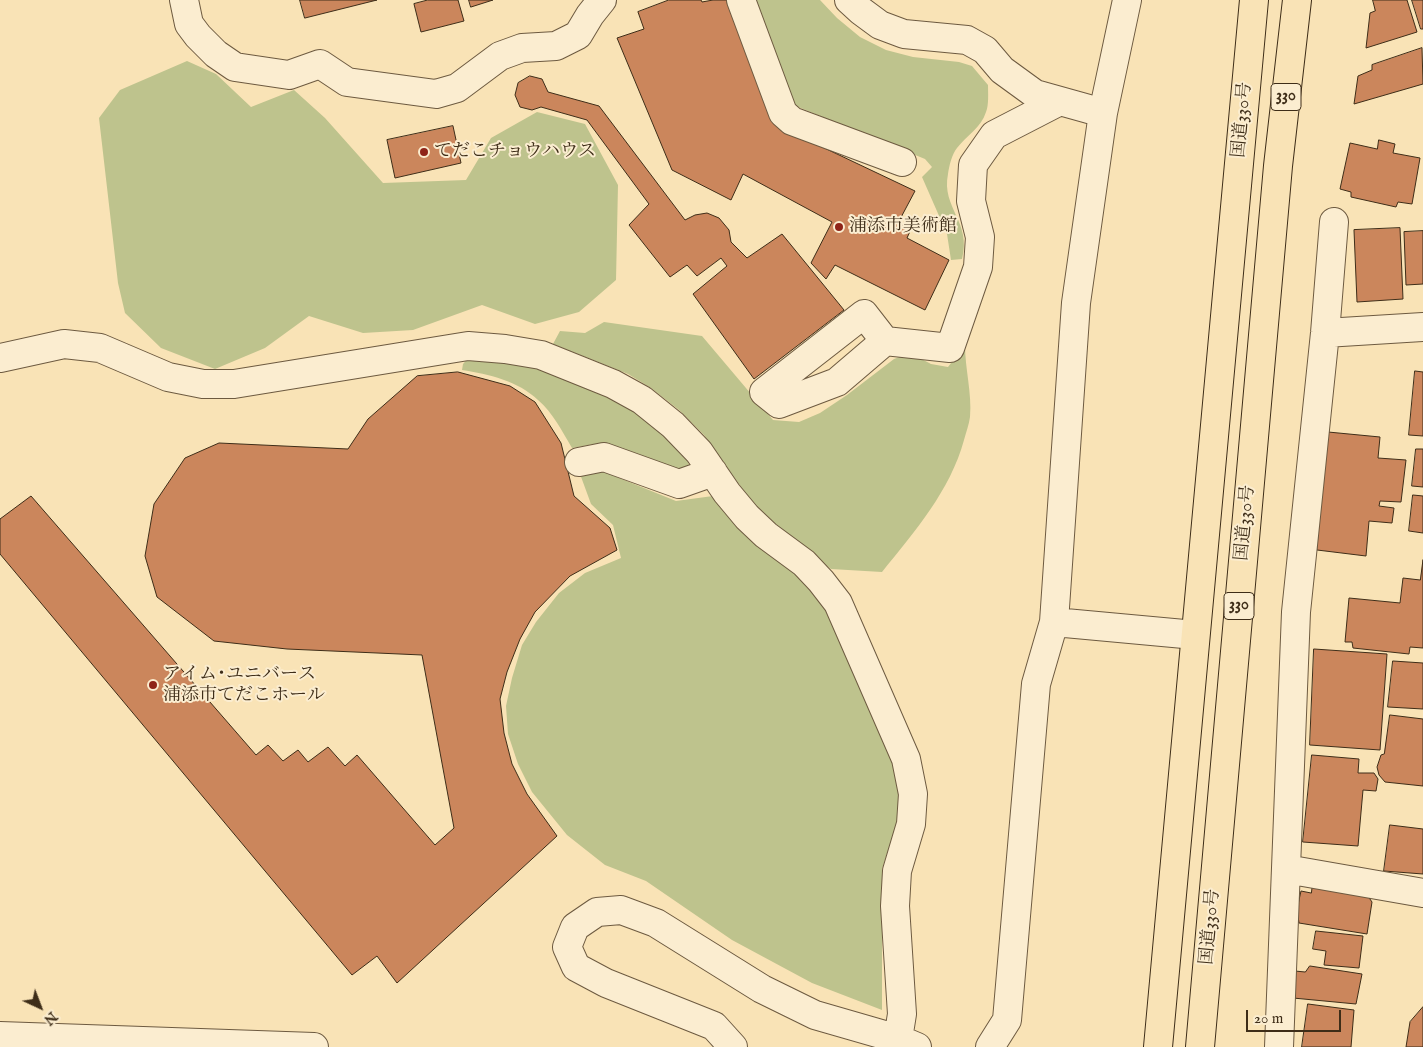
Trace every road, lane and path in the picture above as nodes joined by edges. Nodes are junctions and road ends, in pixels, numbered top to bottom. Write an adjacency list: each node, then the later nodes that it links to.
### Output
1 (184, 0): 2 (street)
2 (602, 0)
3 (741, 0): 12 (street)
4 (849, 0): 10 (street)
5 (1127, 0): 11 (street)
6 (1254, 0): 21 (highway, 国道330号 / 330)
7 (1297, 0): 9 (highway, 国道330号 / 330)
8 (1314, 0): 9 (highway)
9 (1294, 29): 31 (highway, 国道330号 / 330)
10 (1058, 102): 11 (street); 16 (street)
11 (1103, 112): 20 (street)
12 (902, 162)
13 (1334, 222): 15 (street)
14 (1423, 327): 15 (street)
15 (1325, 333): 22 (street)
16 (885, 341)
17 (0, 358): 19 (street)
18 (579, 462): 19 (street)
19 (713, 472): 25 (street)
20 (1054, 622): 21 (street); 29 (street)
21 (1195, 635): 30 (highway, 国道330号 / 330)
22 (1286, 869): 23 (street); 32 (street)
23 (1423, 893)
24 (0, 1036): 26 (street)
25 (907, 1043): 28 (street)
26 (139, 1044): 27 (street)
27 (314, 1047)
28 (733, 1047)
29 (990, 1047)
30 (1158, 1047)
31 (1200, 1047)
32 (1279, 1047)

